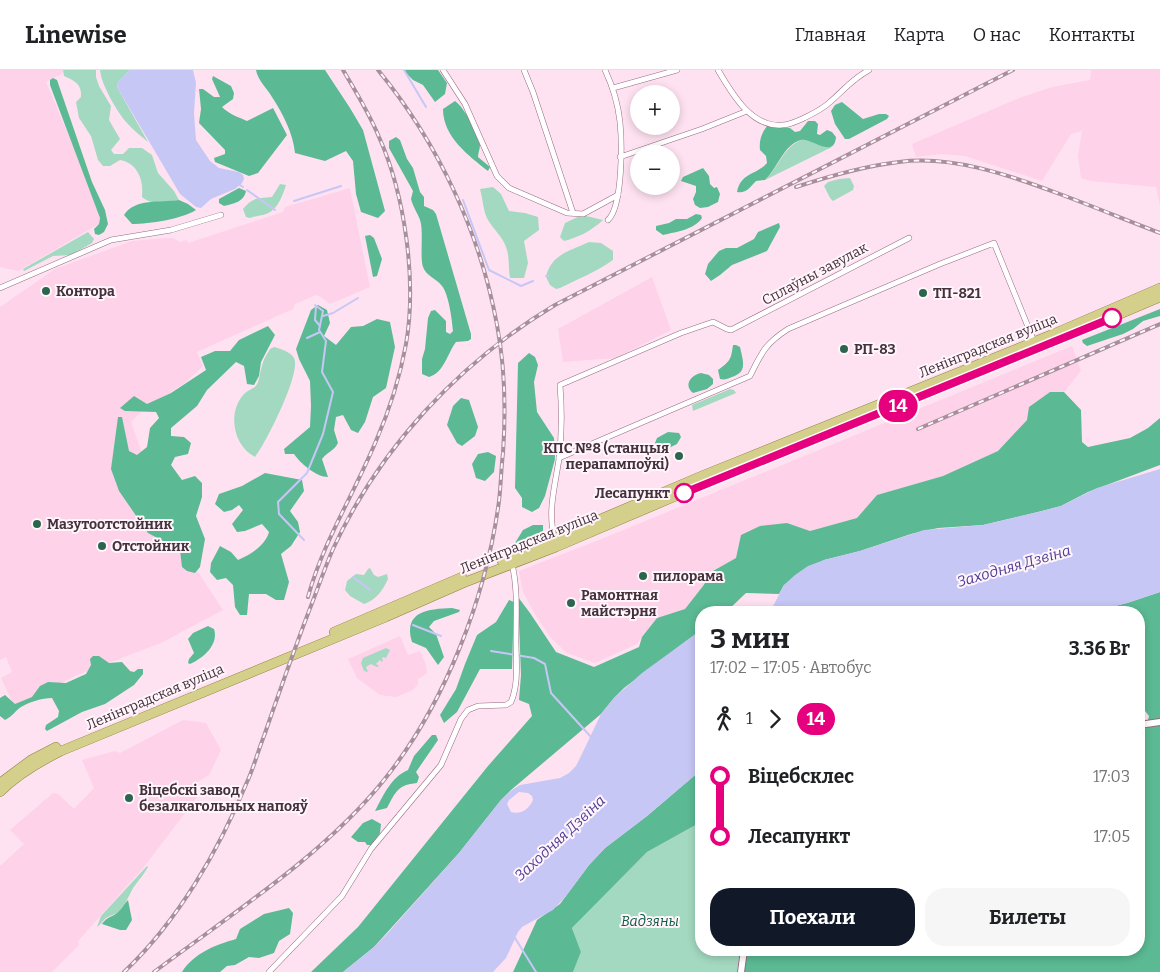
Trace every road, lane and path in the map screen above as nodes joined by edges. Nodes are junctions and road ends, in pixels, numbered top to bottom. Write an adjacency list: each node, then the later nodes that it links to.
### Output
1 (443, 70): 12 (street)
2 (524, 70): 12 (street)
3 (605, 70): 8 (street)
4 (677, 70): 7 (street)
5 (718, 70): 9 (street)
6 (869, 70): 9 (street)
7 (660, 72): 8 (street)
8 (613, 88): 10 (street)
9 (747, 111): 10 (street)
10 (620, 157): 11 (street)
11 (618, 195): 12 (street); 14 (street)
12 (574, 213)
13 (221, 215): 16 (street)
14 (608, 220)
15 (909, 238): 20 (street, Сплаўны завулак)
16 (0, 288)
17 (1160, 288): 19 (main road, Ленінградская вуліца)
18 (1160, 297): 19 (main road, Ленінградская вуліца)
19 (1035, 346): 20 (street); 21 (main road, Ленінградская вуліца)
20 (559, 458): 22 (street)
21 (630, 511): 22 (main road, Ленінградская вуліца); 23 (main road, Ленінградская вуліца)
22 (554, 538): 23 (street); 25 (main road, Ленінградская вуліца)
23 (556, 547): 24 (main road, Ленінградская вуліца)
24 (512, 564): 25 (main road, Ленінградская вуліца); 30 (street)
25 (415, 600): 28 (main road, Ленінградская вуліца)
26 (1160, 722): 27 (street)
27 (1145, 724)
28 (2, 786)
29 (743, 956): 31 (street)
30 (268, 972)
31 (741, 972)

